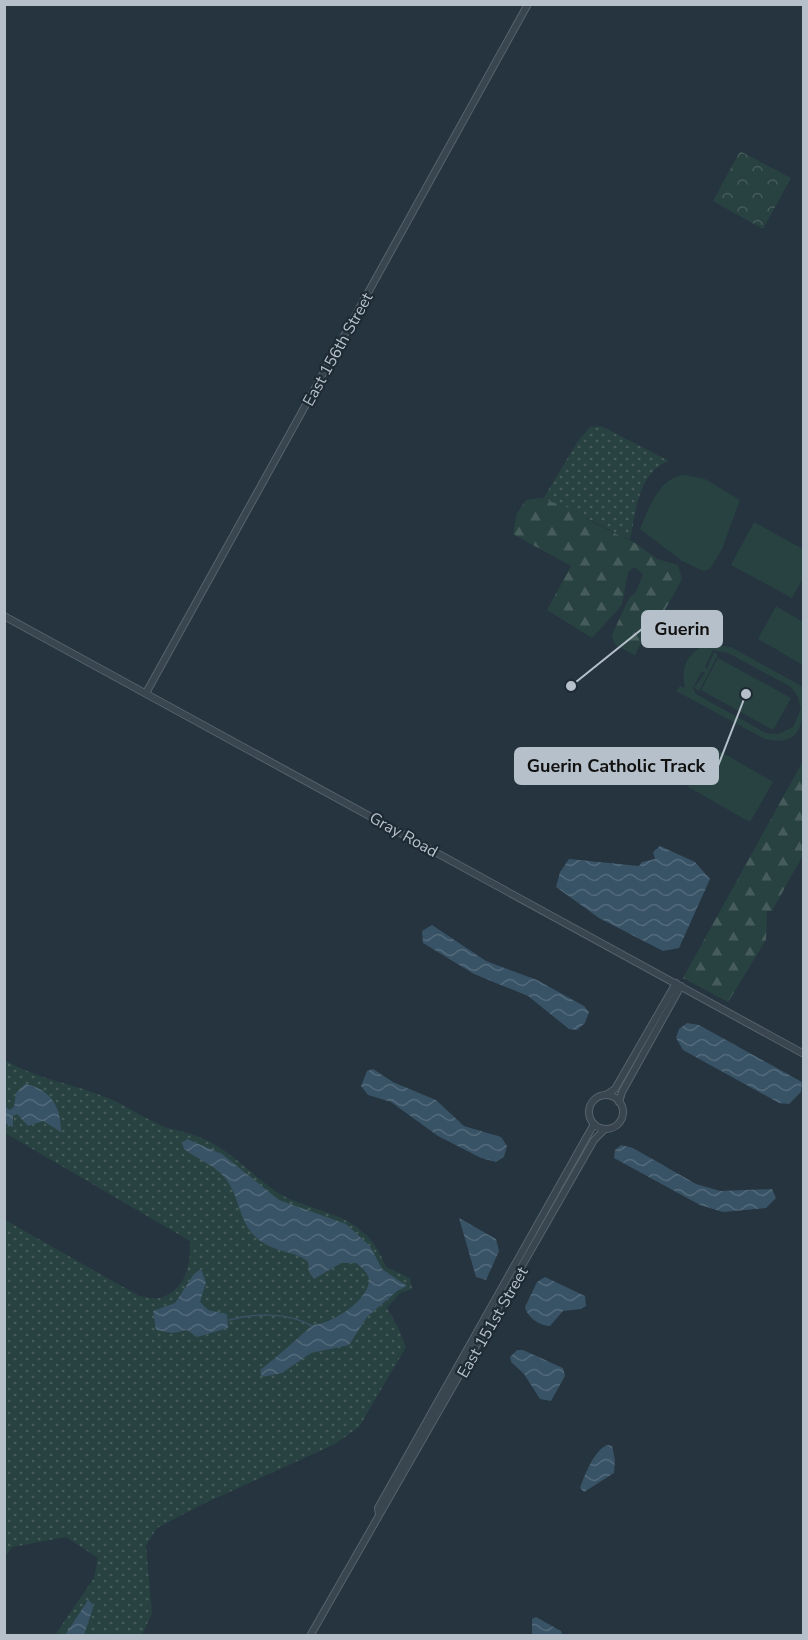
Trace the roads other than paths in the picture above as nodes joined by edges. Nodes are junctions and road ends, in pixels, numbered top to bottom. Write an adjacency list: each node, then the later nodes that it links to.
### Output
1 (528, 4): 3 (street, East 156th Street)
2 (4, 616): 3 (street, Gray Road)
3 (146, 693): 4 (street, Gray Road)
4 (678, 984): 5 (street, Gray Road); 6 (street); 7 (street)
5 (804, 1054)
6 (606, 1095): 7 (street); 8 (street)
7 (619, 1101): 9 (street)
8 (594, 1124): 9 (street); 10 (street, East 151st Street)
9 (605, 1129): 10 (street, East 151st Street)
10 (379, 1514): 11 (street, East 151st Street)
11 (310, 1635)

